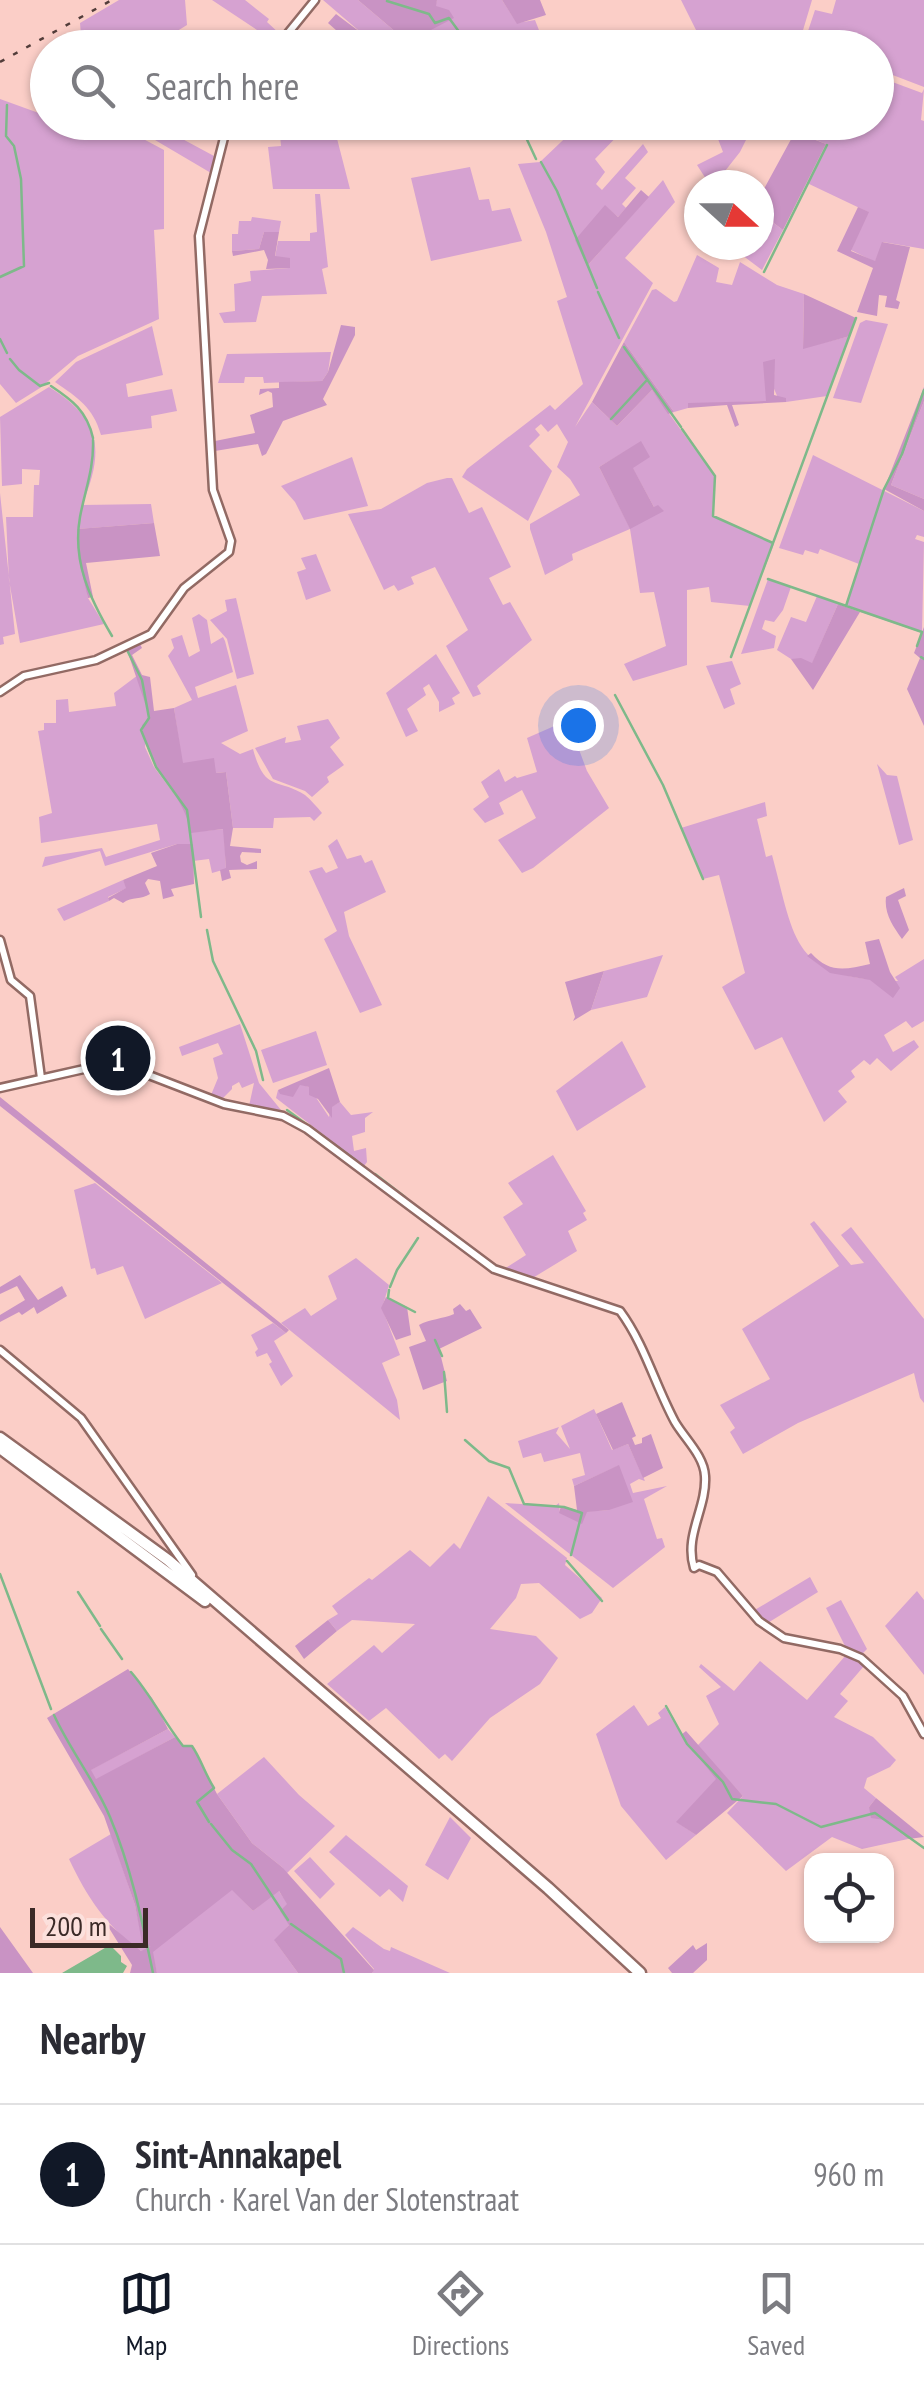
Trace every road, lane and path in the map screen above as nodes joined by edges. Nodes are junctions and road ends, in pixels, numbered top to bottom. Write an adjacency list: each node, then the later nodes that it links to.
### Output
1 (315, 0): 2 (street)
2 (291, 30)
3 (224, 140): 4 (street)
4 (0, 692)
5 (0, 940): 6 (street)
6 (42, 1078): 7 (street); 15 (street)
7 (0, 1088)
8 (0, 1350): 11 (street)
9 (0, 1438): 11 (main road)
10 (0, 1448): 12 (main road)
11 (170, 1554): 12 (street); 13 (main road); 13 (street)
12 (176, 1578): 14 (main road)
13 (208, 1596): 14 (main road)
14 (247, 1630): 16 (main road)
15 (922, 1731)
16 (640, 1973)

